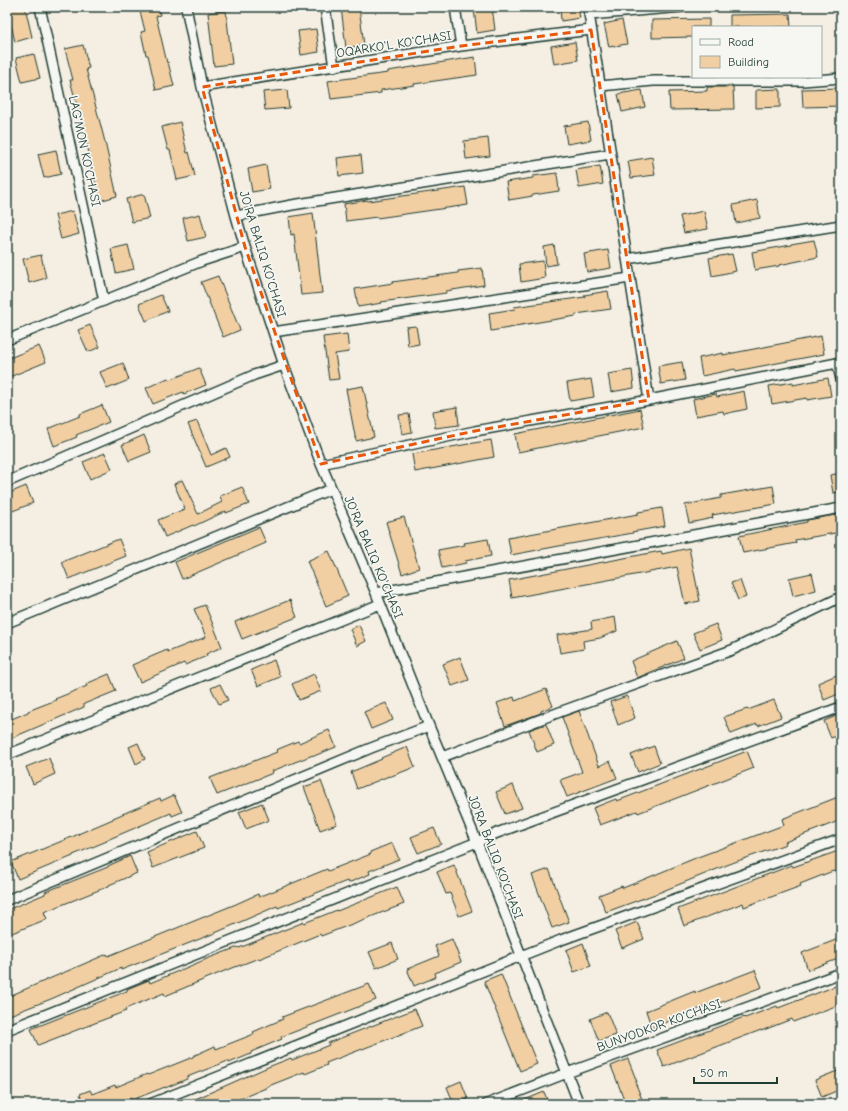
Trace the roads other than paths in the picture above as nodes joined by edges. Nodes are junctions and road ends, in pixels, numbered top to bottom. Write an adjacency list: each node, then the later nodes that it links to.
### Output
1 (40, 7): 19 (street, LAG'MON KO'CHASI)
2 (186, 7): 12 (street, JO'RA BALIQ KO'CHASI)
3 (325, 7): 9 (street)
4 (455, 7): 8 (street)
5 (683, 7): 6 (street)
6 (588, 11): 7 (street)
7 (591, 30): 8 (street, OQARKO'L KO'CHASI); 11 (street)
8 (460, 46): 9 (street, OQARKO'L KO'CHASI)
9 (334, 67): 12 (street, OQARKO'L KO'CHASI)
10 (841, 78): 11 (street)
11 (600, 86): 13 (street)
12 (202, 88): 14 (street, JO'RA BALIQ KO'CHASI)
13 (610, 154): 14 (street); 17 (street)
14 (236, 216): 16 (street, JO'RA BALIQ KO'CHASI)
15 (841, 225): 17 (street)
16 (245, 247): 19 (street); 20 (street, JO'RA BALIQ KO'CHASI)
17 (627, 259): 18 (street)
18 (630, 278): 20 (street); 24 (street)
19 (104, 301): 21 (street)
20 (273, 332): 22 (street, JO'RA BALIQ KO'CHASI)
21 (7, 340)
22 (284, 365): 25 (street, JO'RA BALIQ KO'CHASI); 26 (street)
23 (841, 379): 24 (street)
24 (649, 400): 25 (street)
25 (321, 464): 27 (street, JO'RA BALIQ KO'CHASI)
26 (7, 482)
27 (331, 489): 29 (street, JO'RA BALIQ KO'CHASI); 32 (street)
28 (841, 508): 29 (street)
29 (376, 593): 31 (street, JO'RA BALIQ KO'CHASI)
30 (841, 597): 36 (street)
31 (380, 604): 34 (street, JO'RA BALIQ KO'CHASI); 35 (street)
32 (7, 623)
33 (841, 706): 38 (street)
34 (429, 726): 36 (street, JO'RA BALIQ KO'CHASI); 39 (street)
35 (7, 755)
36 (442, 756): 38 (street, JO'RA BALIQ KO'CHASI)
37 (841, 839): 40 (street)
38 (477, 842): 40 (street, JO'RA BALIQ KO'CHASI); 42 (street)
39 (7, 900)
40 (521, 956): 43 (street, JO'RA BALIQ KO'CHASI); 44 (street)
41 (841, 973): 43 (street, BUNYODKOR KO'CHASI)
42 (7, 1030)
43 (567, 1072): 45 (street, BUNYODKOR KO'CHASI); 46 (street, JO'RA BALIQ KO'CHASI)
44 (150, 1104)
45 (487, 1104)
46 (579, 1104)

